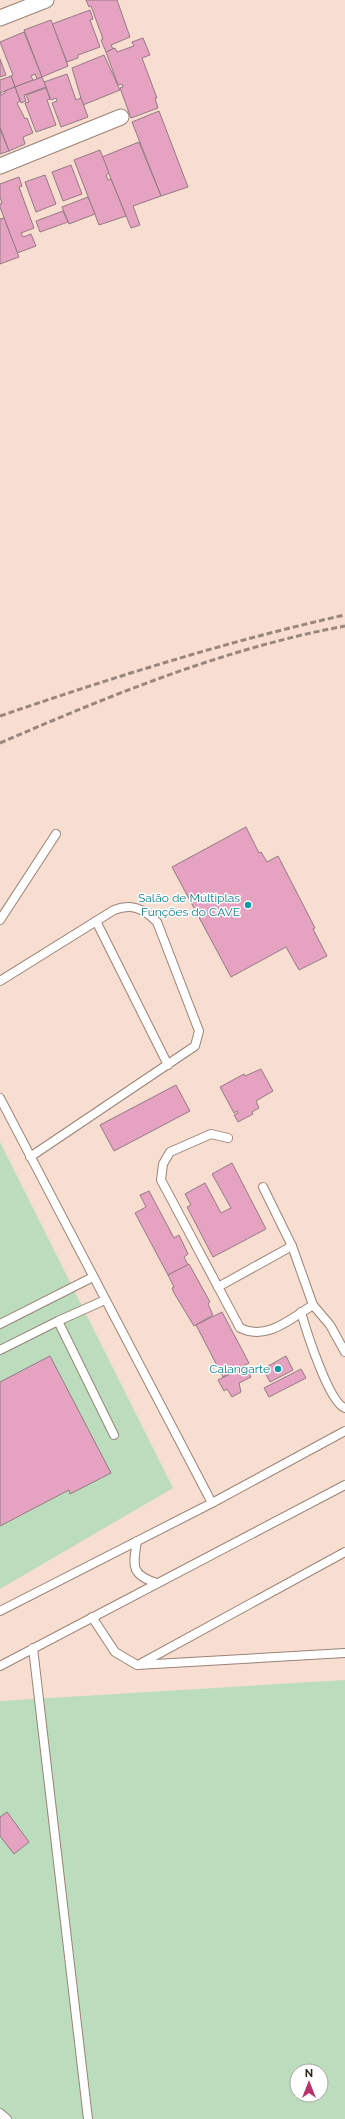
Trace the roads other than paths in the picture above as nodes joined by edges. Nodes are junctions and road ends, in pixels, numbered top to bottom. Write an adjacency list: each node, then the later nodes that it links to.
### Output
1 (46, 0): 2 (street)
2 (0, 18)
3 (121, 117): 4 (street)
4 (0, 166)
5 (56, 834): 6 (lane)
6 (0, 920)
7 (96, 921): 8 (lane); 9 (lane); 9 (lane)
8 (0, 981)
9 (168, 1066): 12 (lane)
10 (0, 1098): 12 (lane)
11 (228, 1138): 16 (lane)
12 (30, 1157): 15 (lane)
13 (264, 1187): 14 (lane)
14 (292, 1246): 16 (lane); 18 (lane)
15 (93, 1276): 17 (lane); 21 (lane)
16 (218, 1287): 19 (lane)
17 (105, 1300): 20 (lane); 28 (lane)
18 (313, 1305): 19 (lane); 23 (lane)
19 (301, 1312): 24 (lane)
20 (58, 1321): 22 (lane); 26 (lane)
21 (0, 1324)
22 (1, 1347)
23 (345, 1352)
24 (345, 1408)
25 (345, 1431): 28 (lane)
26 (114, 1435)
27 (345, 1485): 31 (lane)
28 (212, 1503): 29 (lane)
29 (137, 1541): 31 (lane); 32 (lane)
30 (345, 1552): 36 (lane)
31 (157, 1584): 33 (lane)
32 (0, 1611)
33 (92, 1617): 34 (lane); 36 (lane)
34 (33, 1648): 37 (lane); 40 (lane)
35 (345, 1653): 36 (lane)
36 (137, 1665)
37 (0, 1666)
38 (0, 2114): 39 (lane)
39 (7, 2119)
40 (88, 2119)

